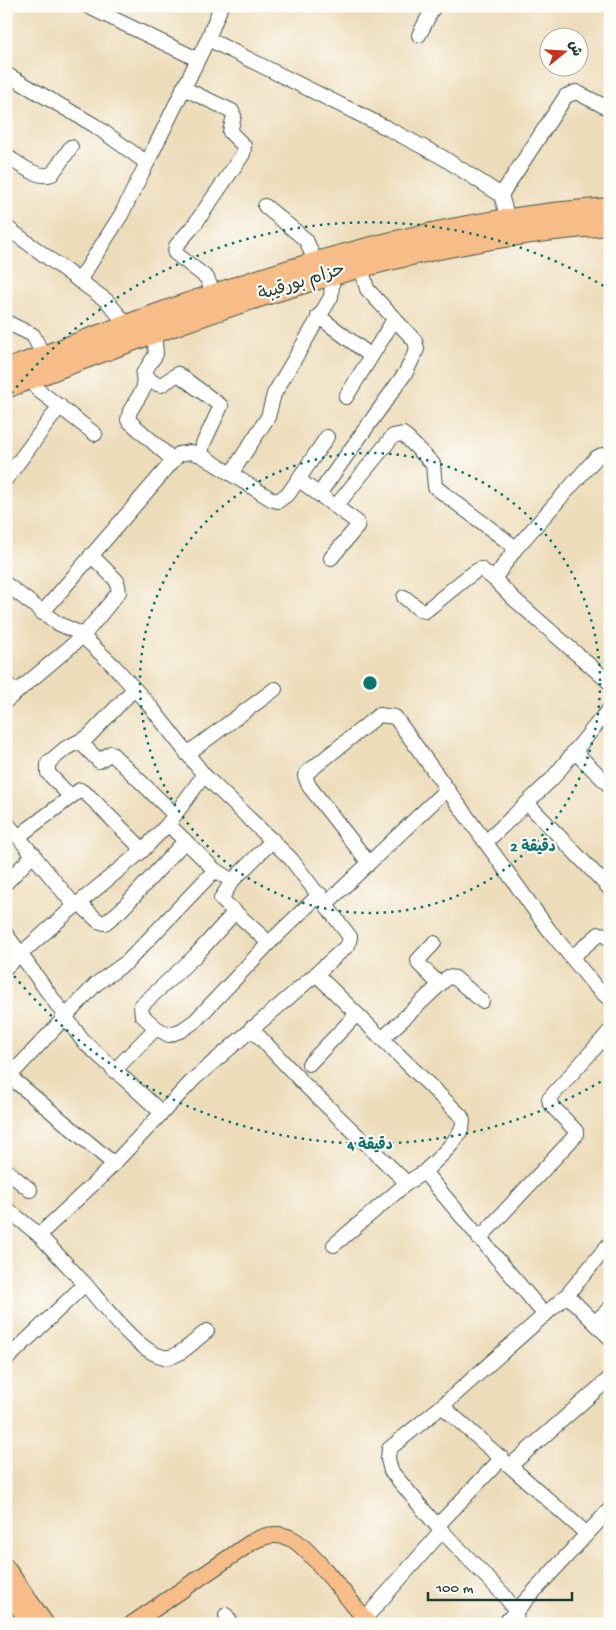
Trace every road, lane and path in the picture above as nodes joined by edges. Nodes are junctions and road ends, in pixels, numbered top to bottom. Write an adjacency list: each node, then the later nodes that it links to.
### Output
1 (87, 6): 6 (street)
2 (221, 6): 5 (street)
3 (434, 6): 4 (street)
4 (419, 35)
5 (208, 38): 6 (street); 13 (street)
6 (198, 59): 8 (street)
7 (6, 74): 12 (street)
8 (183, 88): 12 (street); 23 (street)
9 (610, 109): 13 (street)
10 (71, 147): 11 (street)
11 (6, 156)
12 (147, 163): 22 (street)
13 (501, 195): 16 (street)
14 (265, 206): 19 (street)
15 (610, 208): 16 (highway, حزام بورقيبة)
16 (508, 219): 19 (highway, حزام بورقيبة)
17 (610, 225): 20 (highway, حزام بورقيبة)
18 (6, 226): 22 (street)
19 (315, 261): 23 (highway, حزام بورقيبة)
20 (361, 266): 21 (highway, حزام بورقيبة); 25 (street)
21 (333, 273): 24 (street); 28 (highway, حزام بورقيبة)
22 (79, 281): 27 (street)
23 (214, 295): 27 (highway, حزام بورقيبة)
24 (318, 316): 30 (street); 42 (street)
25 (395, 318): 30 (street); 45 (street)
26 (6, 322): 29 (street)
27 (127, 326): 29 (highway, حزام بورقيبة)
28 (154, 333): 32 (street); 33 (highway, حزام بورقيبة)
29 (44, 356): 31 (highway, حزام بورقيبة)
30 (371, 356): 35 (street)
31 (6, 370)
32 (144, 374): 39 (street); 41 (street)
33 (31, 378): 34 (highway, حزام بورقيبة); 36 (street)
34 (6, 388)
35 (346, 397)
36 (60, 406): 37 (street); 43 (street)
37 (95, 434)
38 (327, 436): 44 (street)
39 (201, 455): 41 (street); 42 (street)
40 (610, 457): 47 (street)
41 (173, 460): 48 (street)
42 (230, 474): 44 (street)
43 (6, 479)
44 (299, 480): 45 (street)
45 (319, 494): 46 (street)
46 (336, 506): 47 (street); 49 (street)
47 (516, 548): 50 (street)
48 (91, 555): 53 (street); 54 (street)
49 (331, 558)
50 (494, 579): 52 (street); 55 (street)
51 (6, 584): 53 (street)
52 (404, 597)
53 (42, 612): 54 (street)
54 (83, 636): 56 (street); 58 (street)
55 (610, 682)
56 (134, 689): 60 (street); 62 (street)
57 (275, 689): 62 (street)
58 (10, 692)
59 (610, 708): 61 (street)
60 (80, 742): 66 (street); 68 (street)
61 (574, 751): 64 (street); 67 (street)
62 (187, 754): 63 (street)
63 (204, 775): 68 (street); 71 (street)
64 (610, 786)
65 (446, 790): 73 (street); 76 (street); 76 (street)
66 (70, 796): 70 (street); 74 (street)
67 (528, 804): 73 (street); 80 (street)
68 (171, 820): 72 (street); 74 (street)
69 (6, 822): 70 (street)
70 (19, 836): 75 (street)
71 (273, 840): 78 (street); 81 (street)
72 (185, 841): 77 (street); 82 (street)
73 (486, 842): 89 (street)
74 (143, 850): 82 (street)
75 (34, 854): 79 (street); 82 (street)
76 (368, 862): 81 (street)
77 (215, 870): 78 (street); 96 (street)
78 (232, 881): 83 (street)
79 (6, 883)
80 (610, 890)
81 (323, 899): 86 (street); 91 (street)
82 (77, 904): 88 (street)
83 (234, 912): 86 (street); 97 (street)
84 (6, 934): 88 (street)
85 (610, 940): 89 (street)
86 (269, 943): 97 (street)
87 (434, 943): 92 (street)
88 (21, 953): 90 (street); 96 (street)
89 (572, 957): 93 (street)
90 (6, 967)
91 (316, 974): 95 (street); 98 (street)
92 (439, 984): 94 (street); 100 (street)
93 (610, 1000)
94 (482, 1001)
95 (356, 1015): 100 (street); 101 (street)
96 (65, 1018): 102 (street); 103 (street)
97 (156, 1028): 102 (street)
98 (251, 1028): 104 (street); 108 (street)
99 (610, 1031): 112 (street)
100 (382, 1039): 107 (street)
101 (310, 1064)
102 (114, 1071): 104 (street)
103 (8, 1078): 105 (street)
104 (162, 1114): 105 (street)
105 (114, 1164): 111 (street)
106 (6, 1170): 109 (street)
107 (424, 1172): 108 (street); 112 (street)
108 (408, 1183): 114 (street)
109 (30, 1190)
110 (6, 1208): 111 (street)
111 (39, 1235): 115 (street)
112 (479, 1239): 118 (street)
113 (610, 1243): 116 (street)
114 (334, 1245)
115 (85, 1284): 120 (street); 122 (street)
116 (567, 1295): 118 (street); 119 (street)
117 (610, 1308): 119 (street)
118 (544, 1315): 124 (street)
119 (595, 1322): 121 (street)
120 (207, 1330)
121 (610, 1338)
122 (6, 1360)
123 (610, 1378): 125 (street)
124 (442, 1406): 125 (street); 127 (street)
125 (506, 1462): 127 (street); 128 (street)
126 (610, 1509): 128 (street)
127 (440, 1529): 131 (street); 132 (street)
128 (587, 1534): 131 (street)
129 (6, 1567): 134 (main road)
130 (6, 1588): 133 (main road)
131 (517, 1618): 136 (street)
132 (365, 1622): 135 (main road)
133 (29, 1624)
134 (46, 1624)
135 (132, 1624)
136 (504, 1624)

